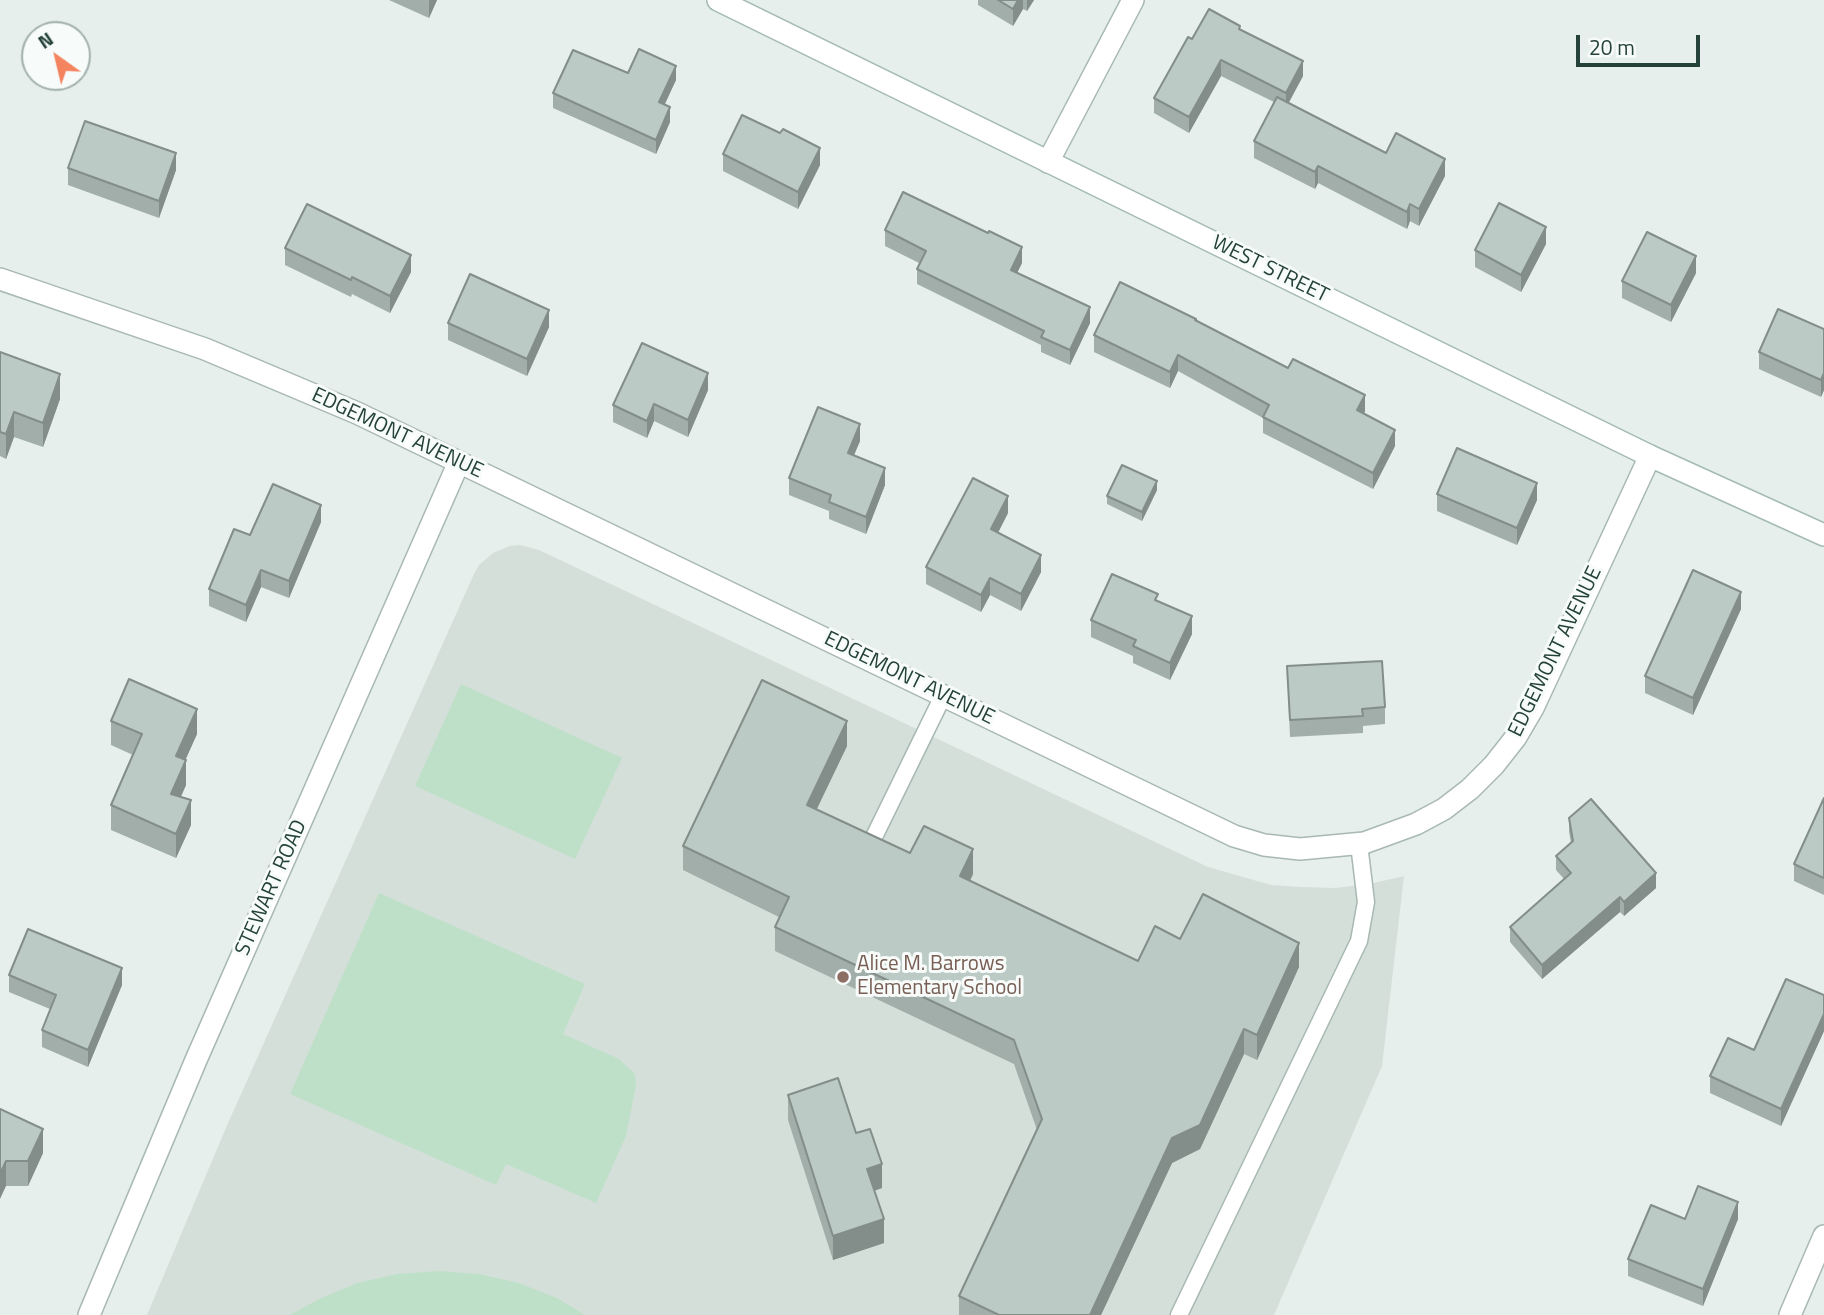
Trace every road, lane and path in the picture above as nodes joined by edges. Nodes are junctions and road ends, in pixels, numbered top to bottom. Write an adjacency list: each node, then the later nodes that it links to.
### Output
1 (718, 0): 3 (street, WEST STREET)
2 (1133, 0): 3 (street)
3 (1048, 162): 5 (street, WEST STREET)
4 (0, 279): 6 (street, EDGEMONT AVENUE)
5 (1650, 456): 7 (street, WEST STREET); 10 (street, EDGEMONT AVENUE)
6 (459, 463): 8 (street, EDGEMONT AVENUE); 12 (street, STEWART ROAD)
7 (1824, 535)
8 (943, 696): 9 (lane); 10 (street, EDGEMONT AVENUE)
9 (872, 841)
10 (1359, 844): 13 (lane)
11 (1824, 1236): 14 (street)
12 (89, 1315)
13 (1179, 1315)
14 (1790, 1315)

